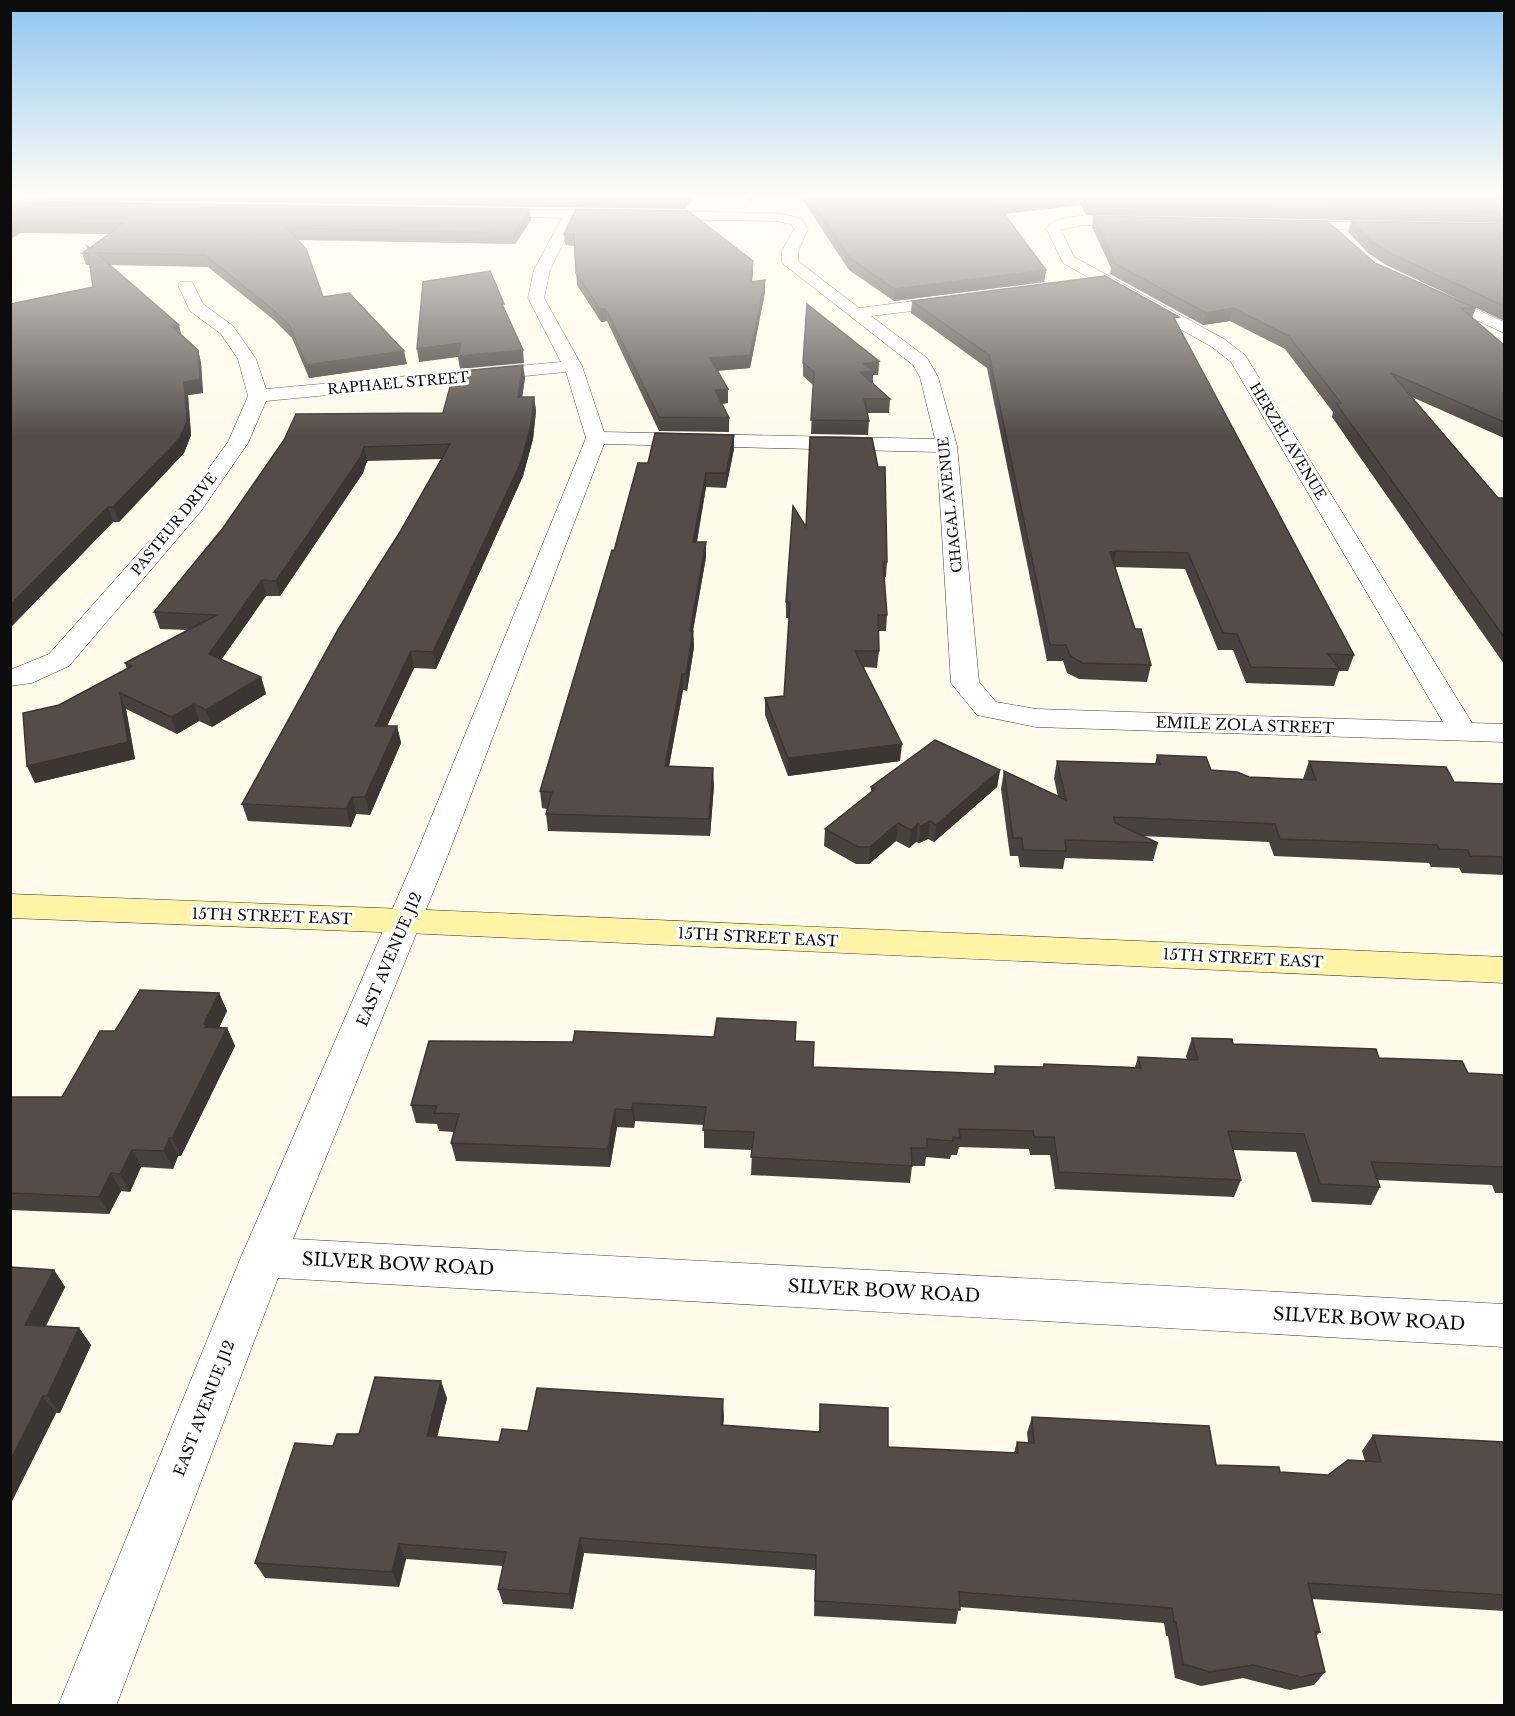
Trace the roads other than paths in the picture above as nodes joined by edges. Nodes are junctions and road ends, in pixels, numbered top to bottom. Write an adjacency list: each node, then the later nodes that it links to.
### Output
1 (541, 276): 11 (street)
2 (808, 276): 9 (street, CHAGAL AVENUE)
3 (1096, 276): 4 (street, HERZEL AVENUE)
4 (1105, 281): 5 (street); 17 (street, HERZEL AVENUE)
5 (1081, 284)
6 (186, 285): 12 (street)
7 (1420, 289): 10 (street)
8 (975, 298): 9 (street)
9 (858, 313): 14 (street, CHAGAL AVENUE)
10 (1504, 328)
11 (573, 366): 12 (street, RAPHAEL STREET); 13 (street)
12 (258, 396): 15 (street, PASTEUR DRIVE)
13 (596, 438): 14 (street); 20 (street, EAST AVENUE J12)
14 (947, 446): 16 (street, CHAGAL AVENUE)
15 (16, 678)
16 (987, 710): 17 (street, EMILE ZOLA STREET)
17 (1463, 732): 18 (street, EMILE ZOLA STREET)
18 (1504, 733)
19 (10, 906): 20 (street, 15TH STREET EAST)
20 (405, 921): 21 (street, 15TH STREET EAST); 22 (street, EAST AVENUE J12)
21 (1504, 970)
22 (263, 1257): 23 (street, SILVER BOW ROAD); 24 (street, EAST AVENUE J12)
23 (1504, 1326)
24 (87, 1706)

